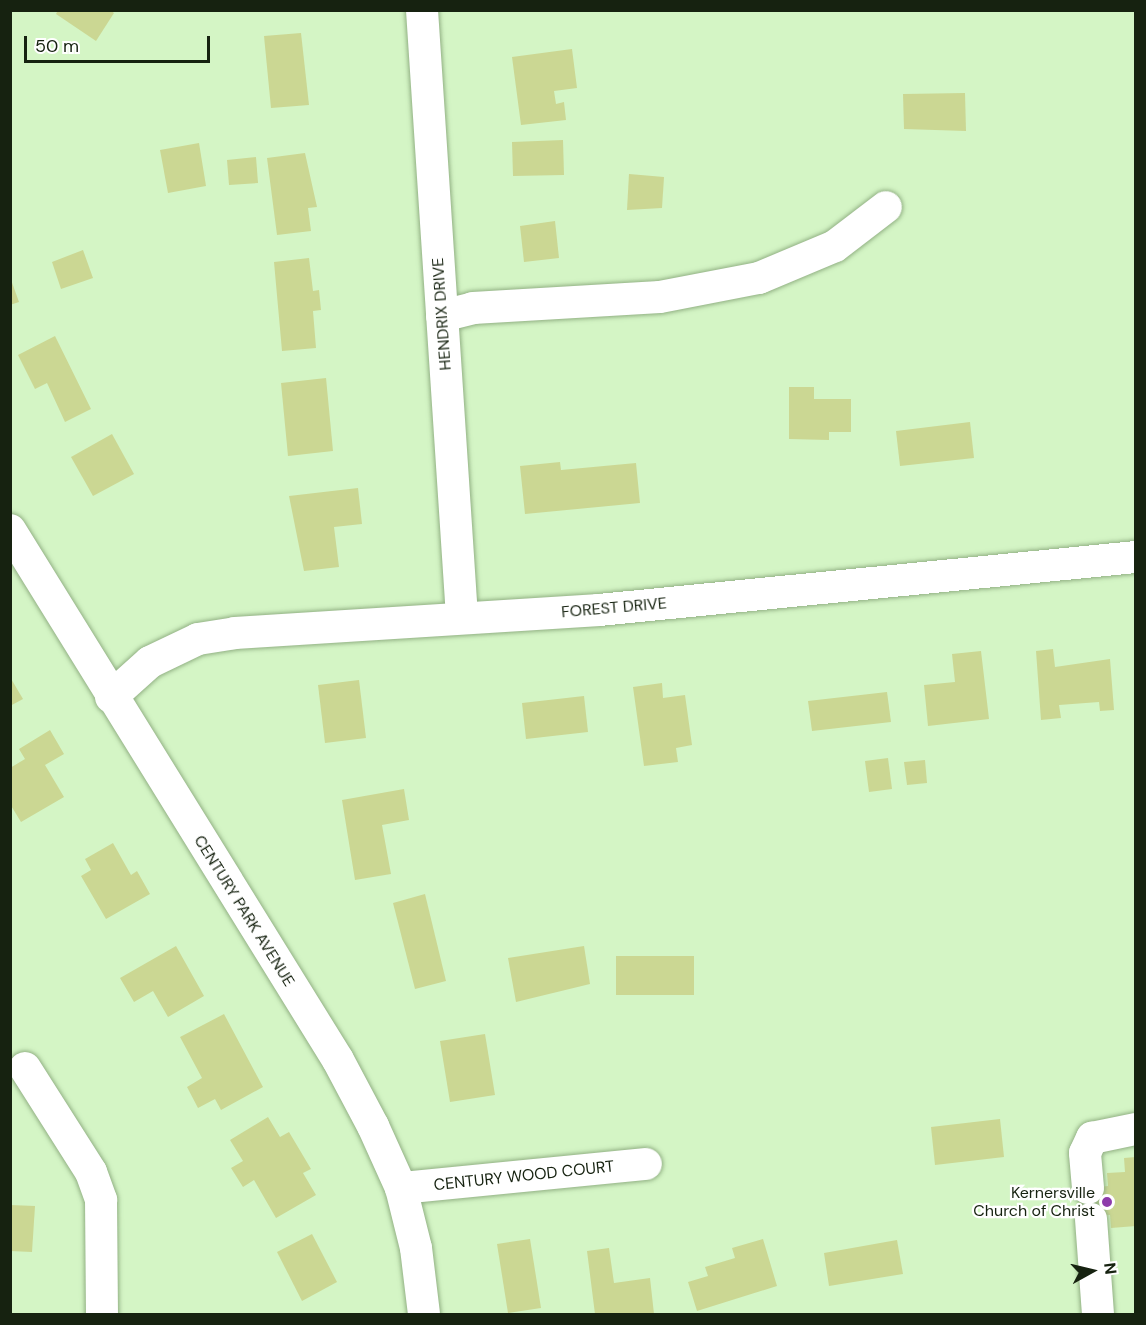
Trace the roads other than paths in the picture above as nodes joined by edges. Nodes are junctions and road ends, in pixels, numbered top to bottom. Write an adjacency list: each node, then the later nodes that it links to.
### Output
1 (422, 10): 3 (street, HENDRIX DRIVE)
2 (886, 207): 3 (street)
3 (442, 316): 6 (street, HENDRIX DRIVE)
4 (10, 530): 7 (street, CENTURY PARK AVENUE)
5 (1136, 557): 6 (street, FOREST DRIVE)
6 (462, 617): 7 (street, FOREST DRIVE)
7 (111, 697): 11 (street, CENTURY PARK AVENUE)
8 (25, 1068): 14 (street)
9 (1136, 1129): 12 (street)
10 (646, 1164): 11 (street, CENTURY WOOD COURT)
11 (401, 1188): 15 (street, CENTURY PARK AVENUE)
12 (1088, 1188)
13 (1091, 1219): 16 (street)
14 (102, 1314)
15 (424, 1314)
16 (1098, 1314)

